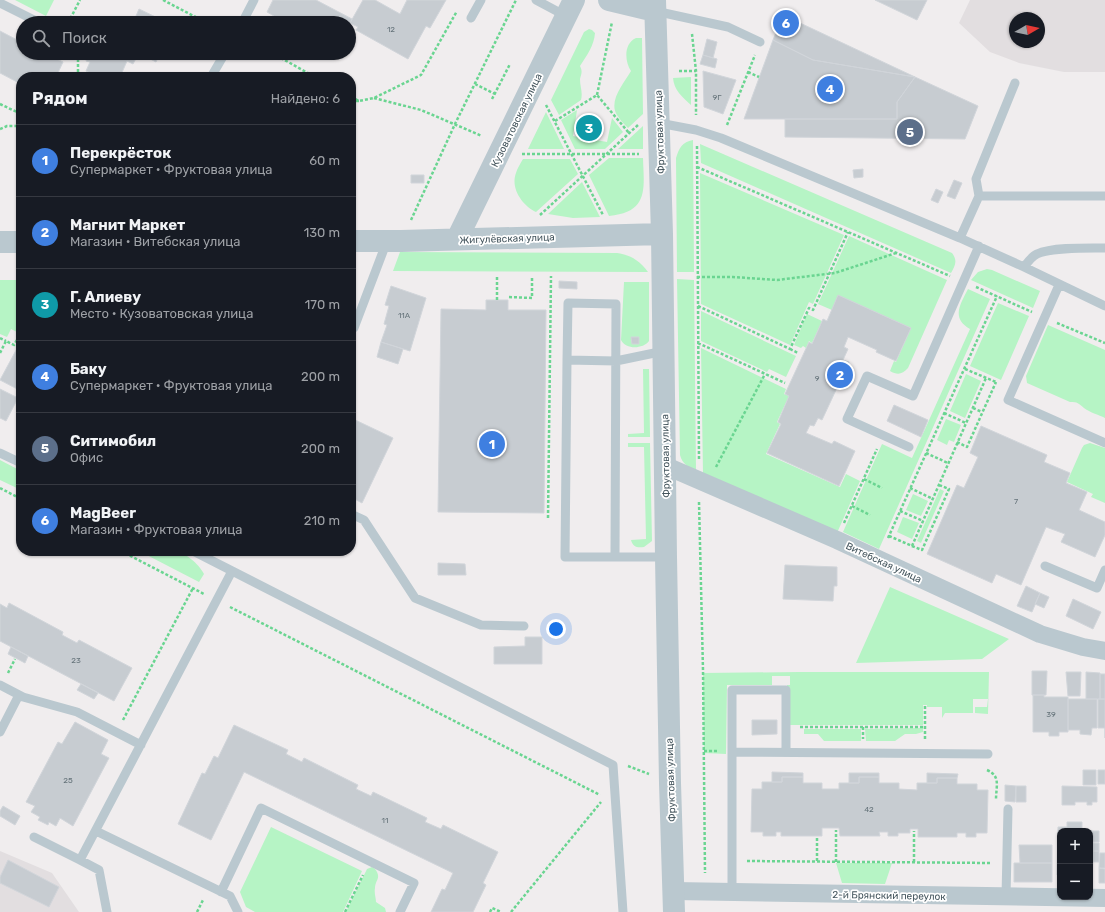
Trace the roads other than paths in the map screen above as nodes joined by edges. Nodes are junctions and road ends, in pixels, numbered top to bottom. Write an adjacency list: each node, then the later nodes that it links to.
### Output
1 (243, 0): 4 (lane)
2 (481, 0): 11 (lane)
3 (536, 0): 7 (lane)
4 (253, 2): 10 (lane)
5 (0, 3): 9 (lane)
6 (655, 6): 8 (street); 12 (lane); 16 (street, Фруктовая улица)
7 (570, 8): 21 (street, Кузоватовская улица)
8 (612, 8)
9 (26, 16)
10 (246, 16)
11 (471, 18)
12 (760, 42)
13 (221, 60): 14 (lane)
14 (214, 72)
15 (1015, 83): 17 (lane)
16 (649, 123): 19 (street, Фруктовая улица); 20 (lane)
17 (979, 196): 18 (lane); 20 (lane)
18 (1105, 196)
19 (662, 234): 21 (street, Жигулёвская улица); 32 (street, Фруктовая улица)
20 (960, 238): 26 (lane)
21 (457, 239): 23 (street, Жигулёвская улица)
22 (356, 241): 23 (street, Жигулёвская улица)
23 (387, 241): 31 (lane)
24 (0, 242): 25 (street)
25 (16, 242)
26 (979, 246): 28 (lane); 36 (lane)
27 (1105, 248): 28 (lane)
28 (1024, 267): 29 (lane)
29 (1059, 285): 30 (lane); 35 (lane)
30 (1105, 306)
31 (356, 323)
32 (664, 351): 34 (lane); 39 (street, Фруктовая улица)
33 (567, 360): 34 (lane); 34 (lane); 42 (lane)
34 (616, 361): 42 (lane)
35 (1105, 443)
36 (909, 447)
37 (0, 452): 38 (lane)
38 (16, 460)
39 (666, 466): 43 (street, Фруктовая улица); 48 (street, Витебская улица)
40 (356, 516): 47 (lane)
41 (203, 556): 46 (lane)
42 (615, 557): 43 (lane)
43 (666, 557): 64 (street, Фруктовая улица)
44 (1045, 566): 45 (lane)
45 (1105, 570)
46 (232, 571): 52 (lane); 68 (lane)
47 (524, 626)
48 (1105, 651)
49 (0, 685): 50 (lane)
50 (20, 695): 51 (lane); 52 (lane)
51 (0, 732)
52 (140, 745): 57 (lane)
53 (732, 752): 54 (lane); 54 (lane); 61 (lane)
54 (786, 752): 55 (lane)
55 (988, 754)
56 (1008, 809): 62 (lane)
57 (96, 831): 59 (lane); 60 (lane)
58 (34, 837): 59 (lane)
59 (80, 860): 65 (lane)
60 (221, 892): 66 (lane); 67 (lane)
61 (732, 892): 62 (street, 2-й Брянский переулок); 64 (street, 2-й Брянский переулок)
62 (1006, 896): 63 (street, 2-й Брянский переулок)
63 (1105, 898)
64 (674, 902)
65 (107, 912)
66 (238, 912)
67 (400, 912)
68 (623, 912)

